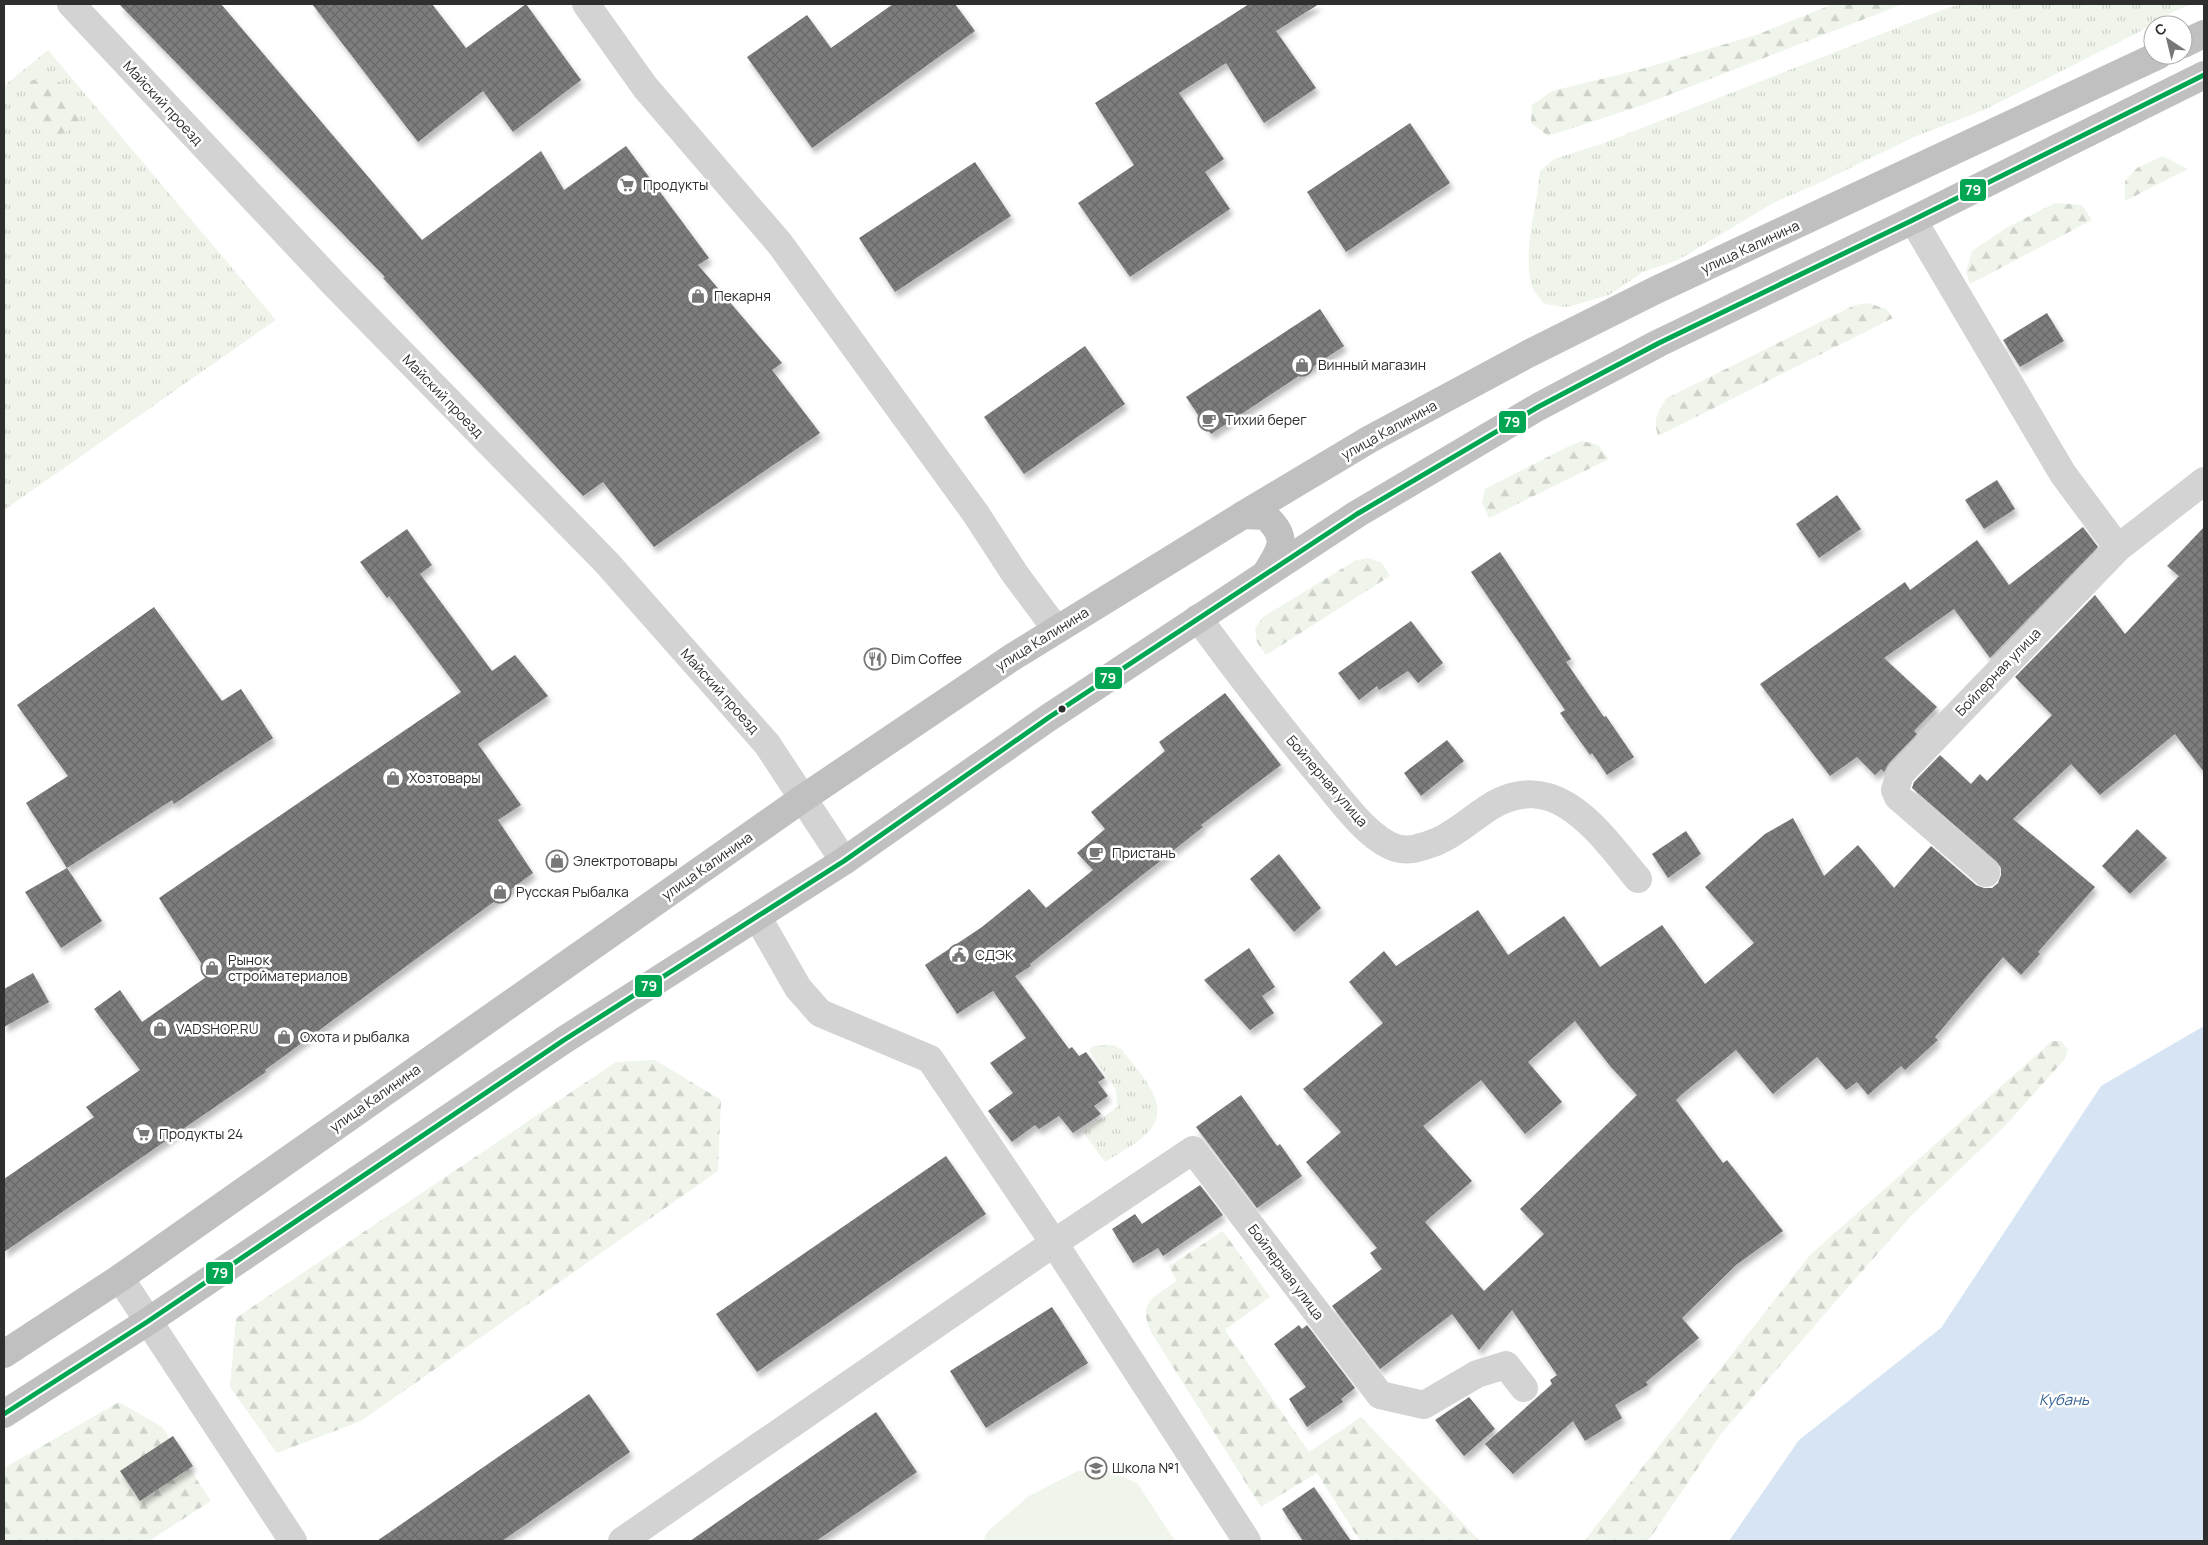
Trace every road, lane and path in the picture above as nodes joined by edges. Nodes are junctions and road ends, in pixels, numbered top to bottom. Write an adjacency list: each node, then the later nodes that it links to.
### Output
1 (70, 4): 12 (street, Майский проезд)
2 (586, 4): 11 (street)
3 (2143, 62): 7 (highway, улица Калинина)
4 (2204, 75): 5 (highway)
5 (1913, 220): 8 (street); 9 (highway)
6 (2204, 481): 8 (street, Бойлерная улица)
7 (1243, 516): 9 (highway); 11 (highway, улица Калинина)
8 (2118, 548): 14 (street, Бойлерная улица)
9 (1265, 574): 10 (highway)
10 (1198, 618): 13 (highway); 15 (street, Бойлерная улица)
11 (1056, 629): 12 (highway, улица Калинина)
12 (802, 798): 13 (street, Майский проезд); 18 (highway, улица Калинина)
13 (844, 861): 16 (highway)
14 (1986, 873)
15 (1638, 879)
16 (758, 918): 17 (street); 19 (highway)
17 (1054, 1243): 21 (street, Бойлерная улица); 24 (street); 25 (street)
18 (120, 1278): 19 (street); 20 (highway, улица Калинина)
19 (147, 1322): 22 (highway); 23 (street)
20 (4, 1354)
21 (1524, 1388)
22 (4, 1414)
23 (293, 1541)
24 (622, 1541)
25 (1247, 1541)

